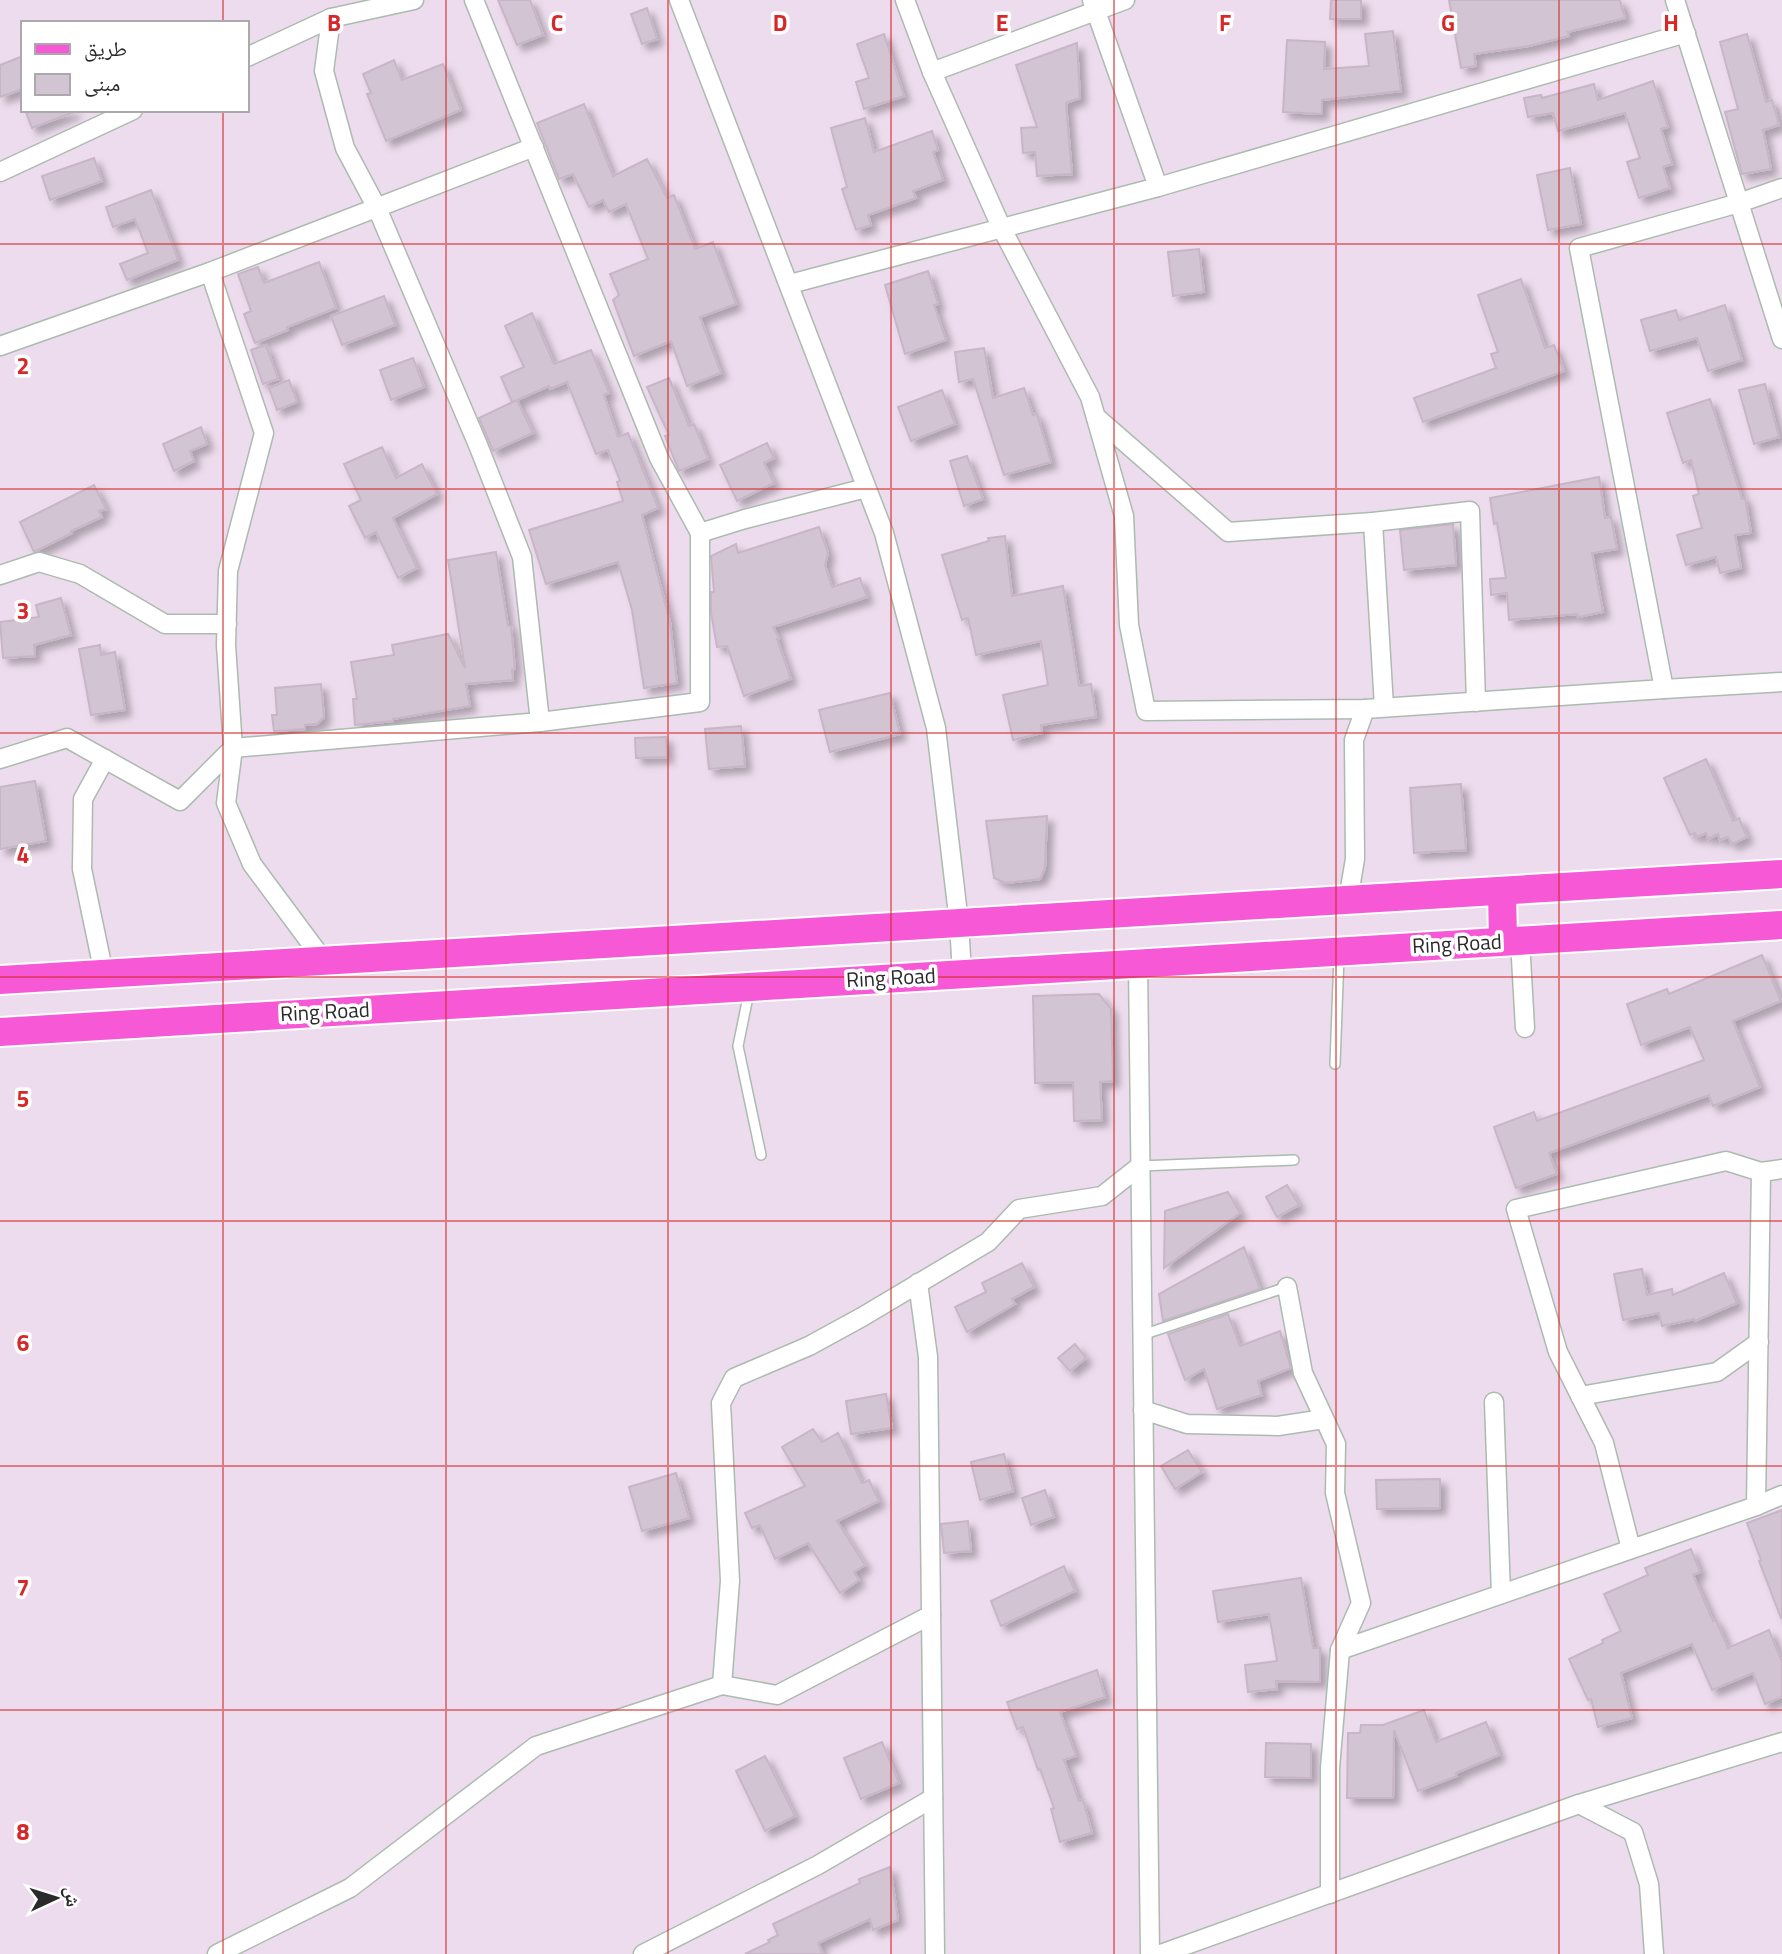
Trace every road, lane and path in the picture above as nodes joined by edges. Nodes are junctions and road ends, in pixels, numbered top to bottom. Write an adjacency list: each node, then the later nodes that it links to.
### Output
1 (414, 0): 8 (street)
2 (474, 0): 13 (street)
3 (679, 0): 21 (street)
4 (905, 0): 11 (street)
5 (1125, 0): 7 (street)
6 (1675, 0): 9 (street)
7 (1094, 5): 11 (street); 15 (street)
8 (331, 18): 10 (street); 18 (street)
9 (1686, 33): 15 (street); 17 (street)
10 (248, 57)
11 (932, 72): 19 (street)
12 (128, 112): 14 (street)
13 (534, 147): 18 (street); 27 (street)
14 (1, 169)
15 (1158, 187): 19 (street)
16 (1782, 188): 17 (street)
17 (1739, 203): 22 (street); 31 (street)
18 (377, 208): 20 (street); 35 (street)
19 (1002, 229): 21 (street); 24 (street)
20 (210, 272): 23 (street); 29 (street)
21 (790, 284): 25 (street)
22 (1782, 339)
23 (0, 346)
24 (1096, 416): 26 (street); 34 (street)
25 (866, 488): 27 (street); 42 (street)
26 (1373, 522): 32 (street); 33 (street)
27 (700, 533): 35 (street)
28 (0, 575): 29 (street)
29 (227, 624): 36 (street)
30 (1782, 682): 31 (street)
31 (1664, 689): 32 (street)
32 (1476, 702): 33 (street)
33 (1384, 707): 34 (street)
34 (1365, 709): 41 (street)
35 (540, 722): 36 (street)
36 (233, 748): 38 (street); 46 (street)
37 (0, 759): 38 (street)
38 (105, 759): 48 (street)
39 (1782, 874): 40 (main road)
40 (1503, 891): 41 (main road); 44 (main road)
41 (1349, 900): 42 (main road)
42 (959, 923): 46 (main road); 49 (street)
43 (1782, 925): 44 (main road, Ring Road)
44 (1511, 941): 45 (main road, Ring Road); 52 (street)
45 (1340, 951): 47 (main road, Ring Road); 54 (lane)
46 (324, 961): 48 (main road)
47 (1138, 964): 49 (main road, Ring Road); 57 (street)
48 (104, 974): 50 (main road)
49 (962, 974): 51 (main road, Ring Road)
50 (0, 980)
51 (750, 987): 53 (main road, Ring Road); 55 (lane)
52 (1525, 1028)
53 (0, 1032)
54 (1335, 1064)
55 (761, 1155)
56 (1294, 1160): 57 (lane)
57 (1140, 1166): 60 (street); 62 (street)
58 (1782, 1169): 59 (street)
59 (1761, 1172): 63 (street); 64 (street)
60 (918, 1283): 72 (street); 74 (street)
61 (1287, 1287): 62 (lane); 67 (street)
62 (1142, 1335): 66 (street)
63 (1759, 1342): 64 (street); 69 (street)
64 (1580, 1396): 70 (street)
65 (1494, 1402): 71 (street)
66 (1143, 1410): 67 (street); 82 (street)
67 (1324, 1419): 73 (street)
68 (1782, 1495): 69 (street)
69 (1756, 1506): 70 (street)
70 (1631, 1549): 71 (street)
71 (1501, 1594): 73 (street)
72 (931, 1615): 74 (street); 76 (street)
73 (1340, 1650): 78 (street)
74 (722, 1685): 79 (street)
75 (1782, 1742): 77 (street)
76 (933, 1798): 80 (street); 81 (street)
77 (1579, 1804): 78 (street); 84 (street)
78 (1330, 1894): 83 (street)
79 (216, 1954)
80 (643, 1954)
81 (935, 1954)
82 (1150, 1954)
83 (1161, 1954)
84 (1654, 1954)

